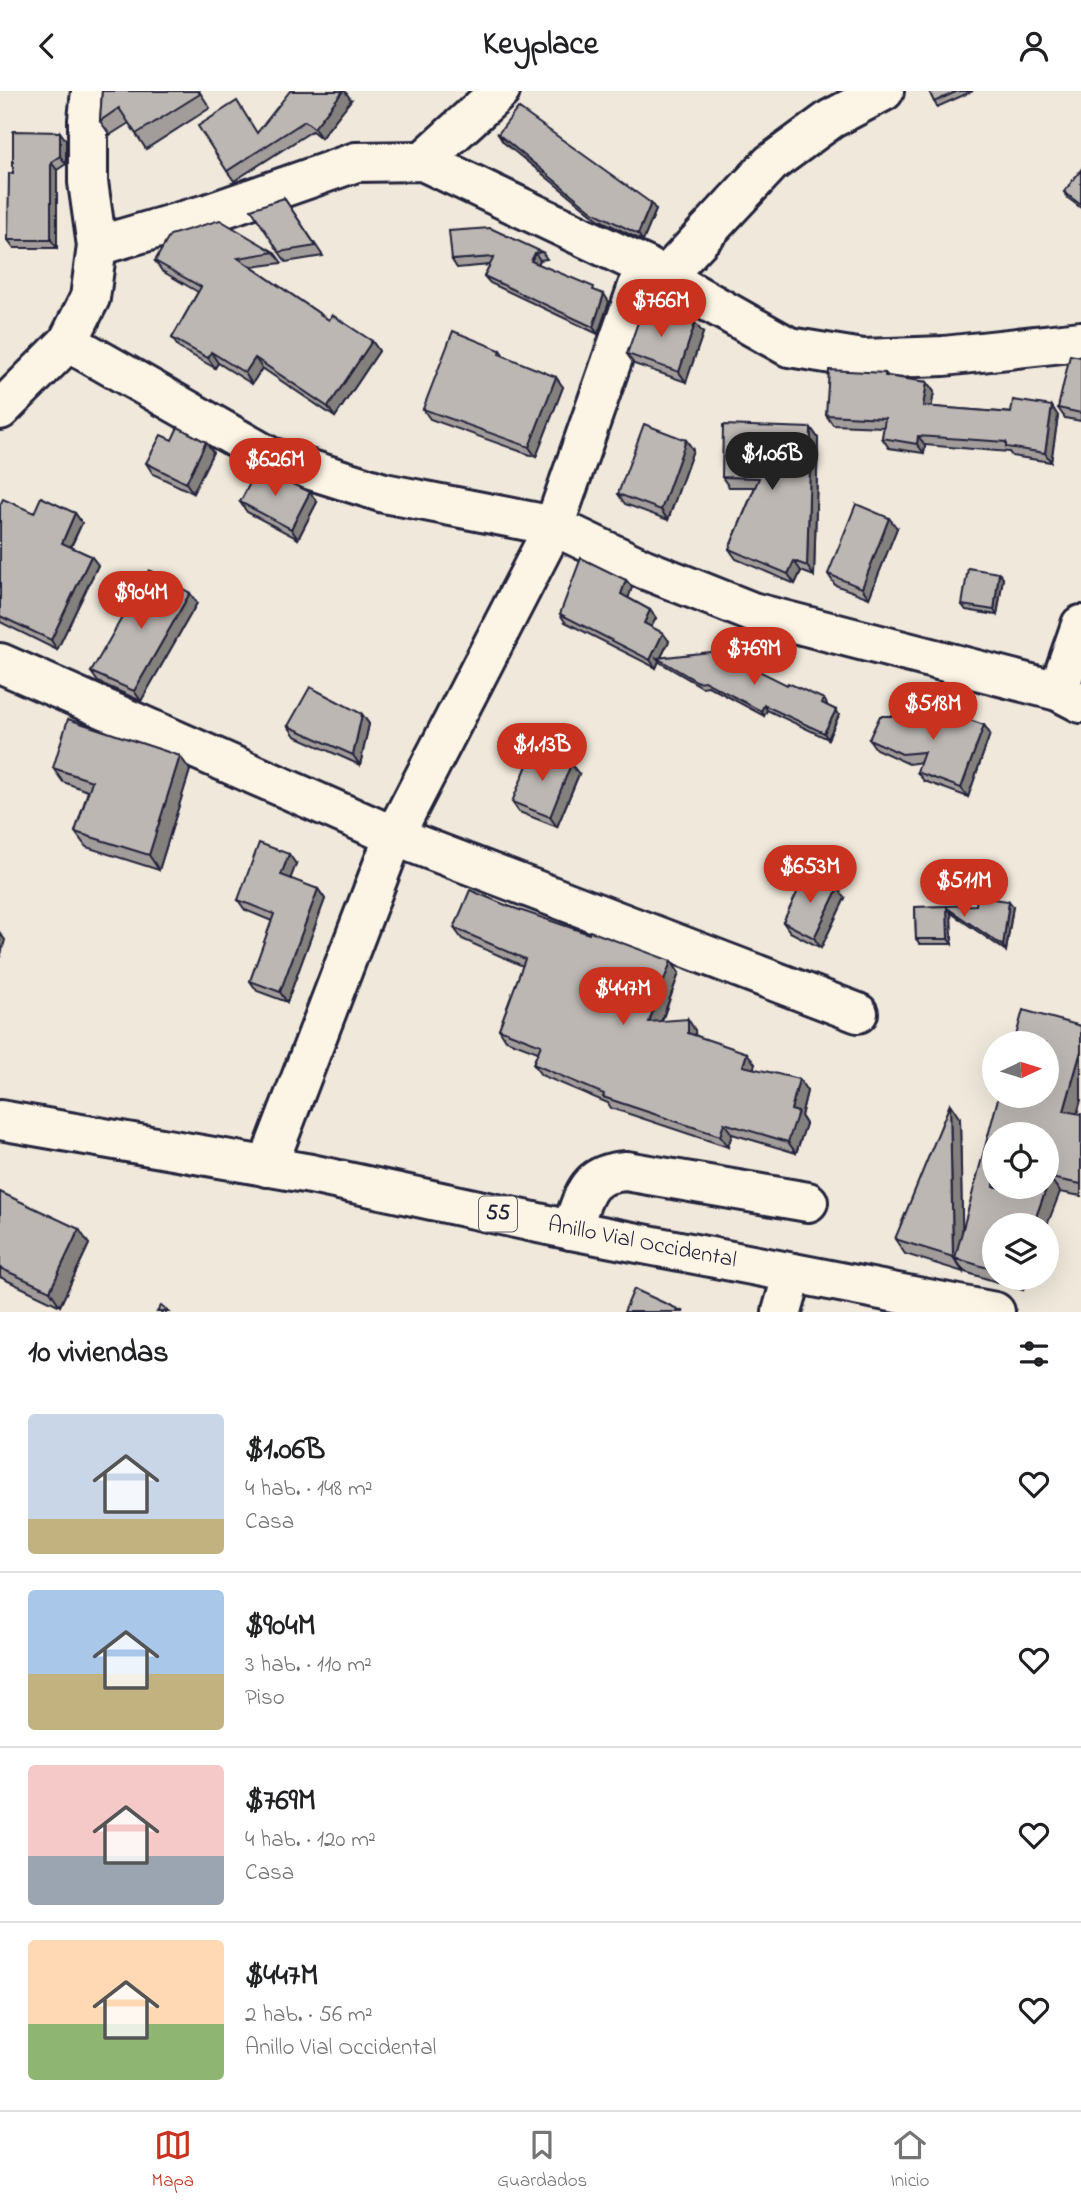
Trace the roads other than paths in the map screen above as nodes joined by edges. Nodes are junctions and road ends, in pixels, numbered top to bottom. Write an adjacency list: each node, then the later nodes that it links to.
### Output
1 (91, 91): 5 (main road)
2 (500, 91): 4 (main road)
3 (884, 91): 6 (main road)
4 (422, 161): 5 (main road); 6 (main road)
5 (97, 246): 8 (main road)
6 (654, 272): 7 (main road); 10 (main road)
7 (1081, 341)
8 (68, 342): 9 (main road); 10 (main road)
9 (0, 410)
10 (554, 526): 13 (main road); 14 (main road)
11 (1081, 625): 13 (main road)
12 (0, 663): 14 (main road)
13 (1070, 697)
14 (394, 836): 15 (main road); 17 (main road)
15 (858, 1013)
16 (0, 1119): 17 (main road, Anillo Vial Occidental / 55)
17 (267, 1167): 19 (main road, Anillo Vial Occidental / 55)
18 (807, 1202): 19 (main road)
19 (571, 1230): 20 (main road, Anillo Vial Occidental / 55)
20 (793, 1273): 21 (main road); 22 (main road, Anillo Vial Occidental / 55)
21 (782, 1312)
22 (995, 1312)

